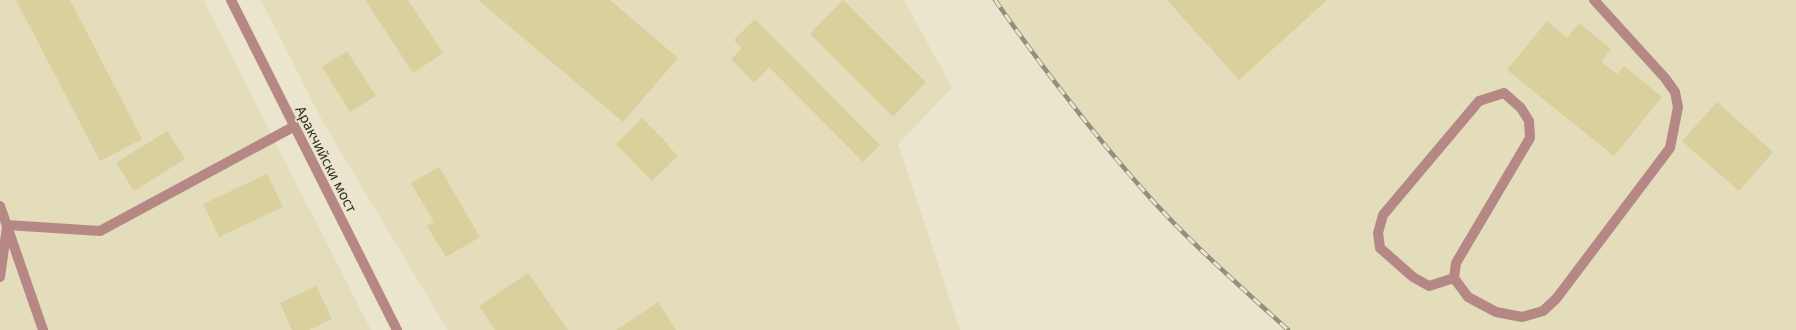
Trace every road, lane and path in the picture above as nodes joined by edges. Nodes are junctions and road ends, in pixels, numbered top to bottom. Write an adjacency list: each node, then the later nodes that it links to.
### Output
1 (231, 0): 3 (street, Аракчийски мост)
2 (1594, 0): 7 (street)
3 (293, 127): 5 (street); 9 (street, Аракчийски мост)
4 (0, 206): 5 (street)
5 (7, 225): 6 (street); 8 (street)
6 (0, 277)
7 (1454, 278): 7 (street)
8 (43, 330)
9 (398, 330)

